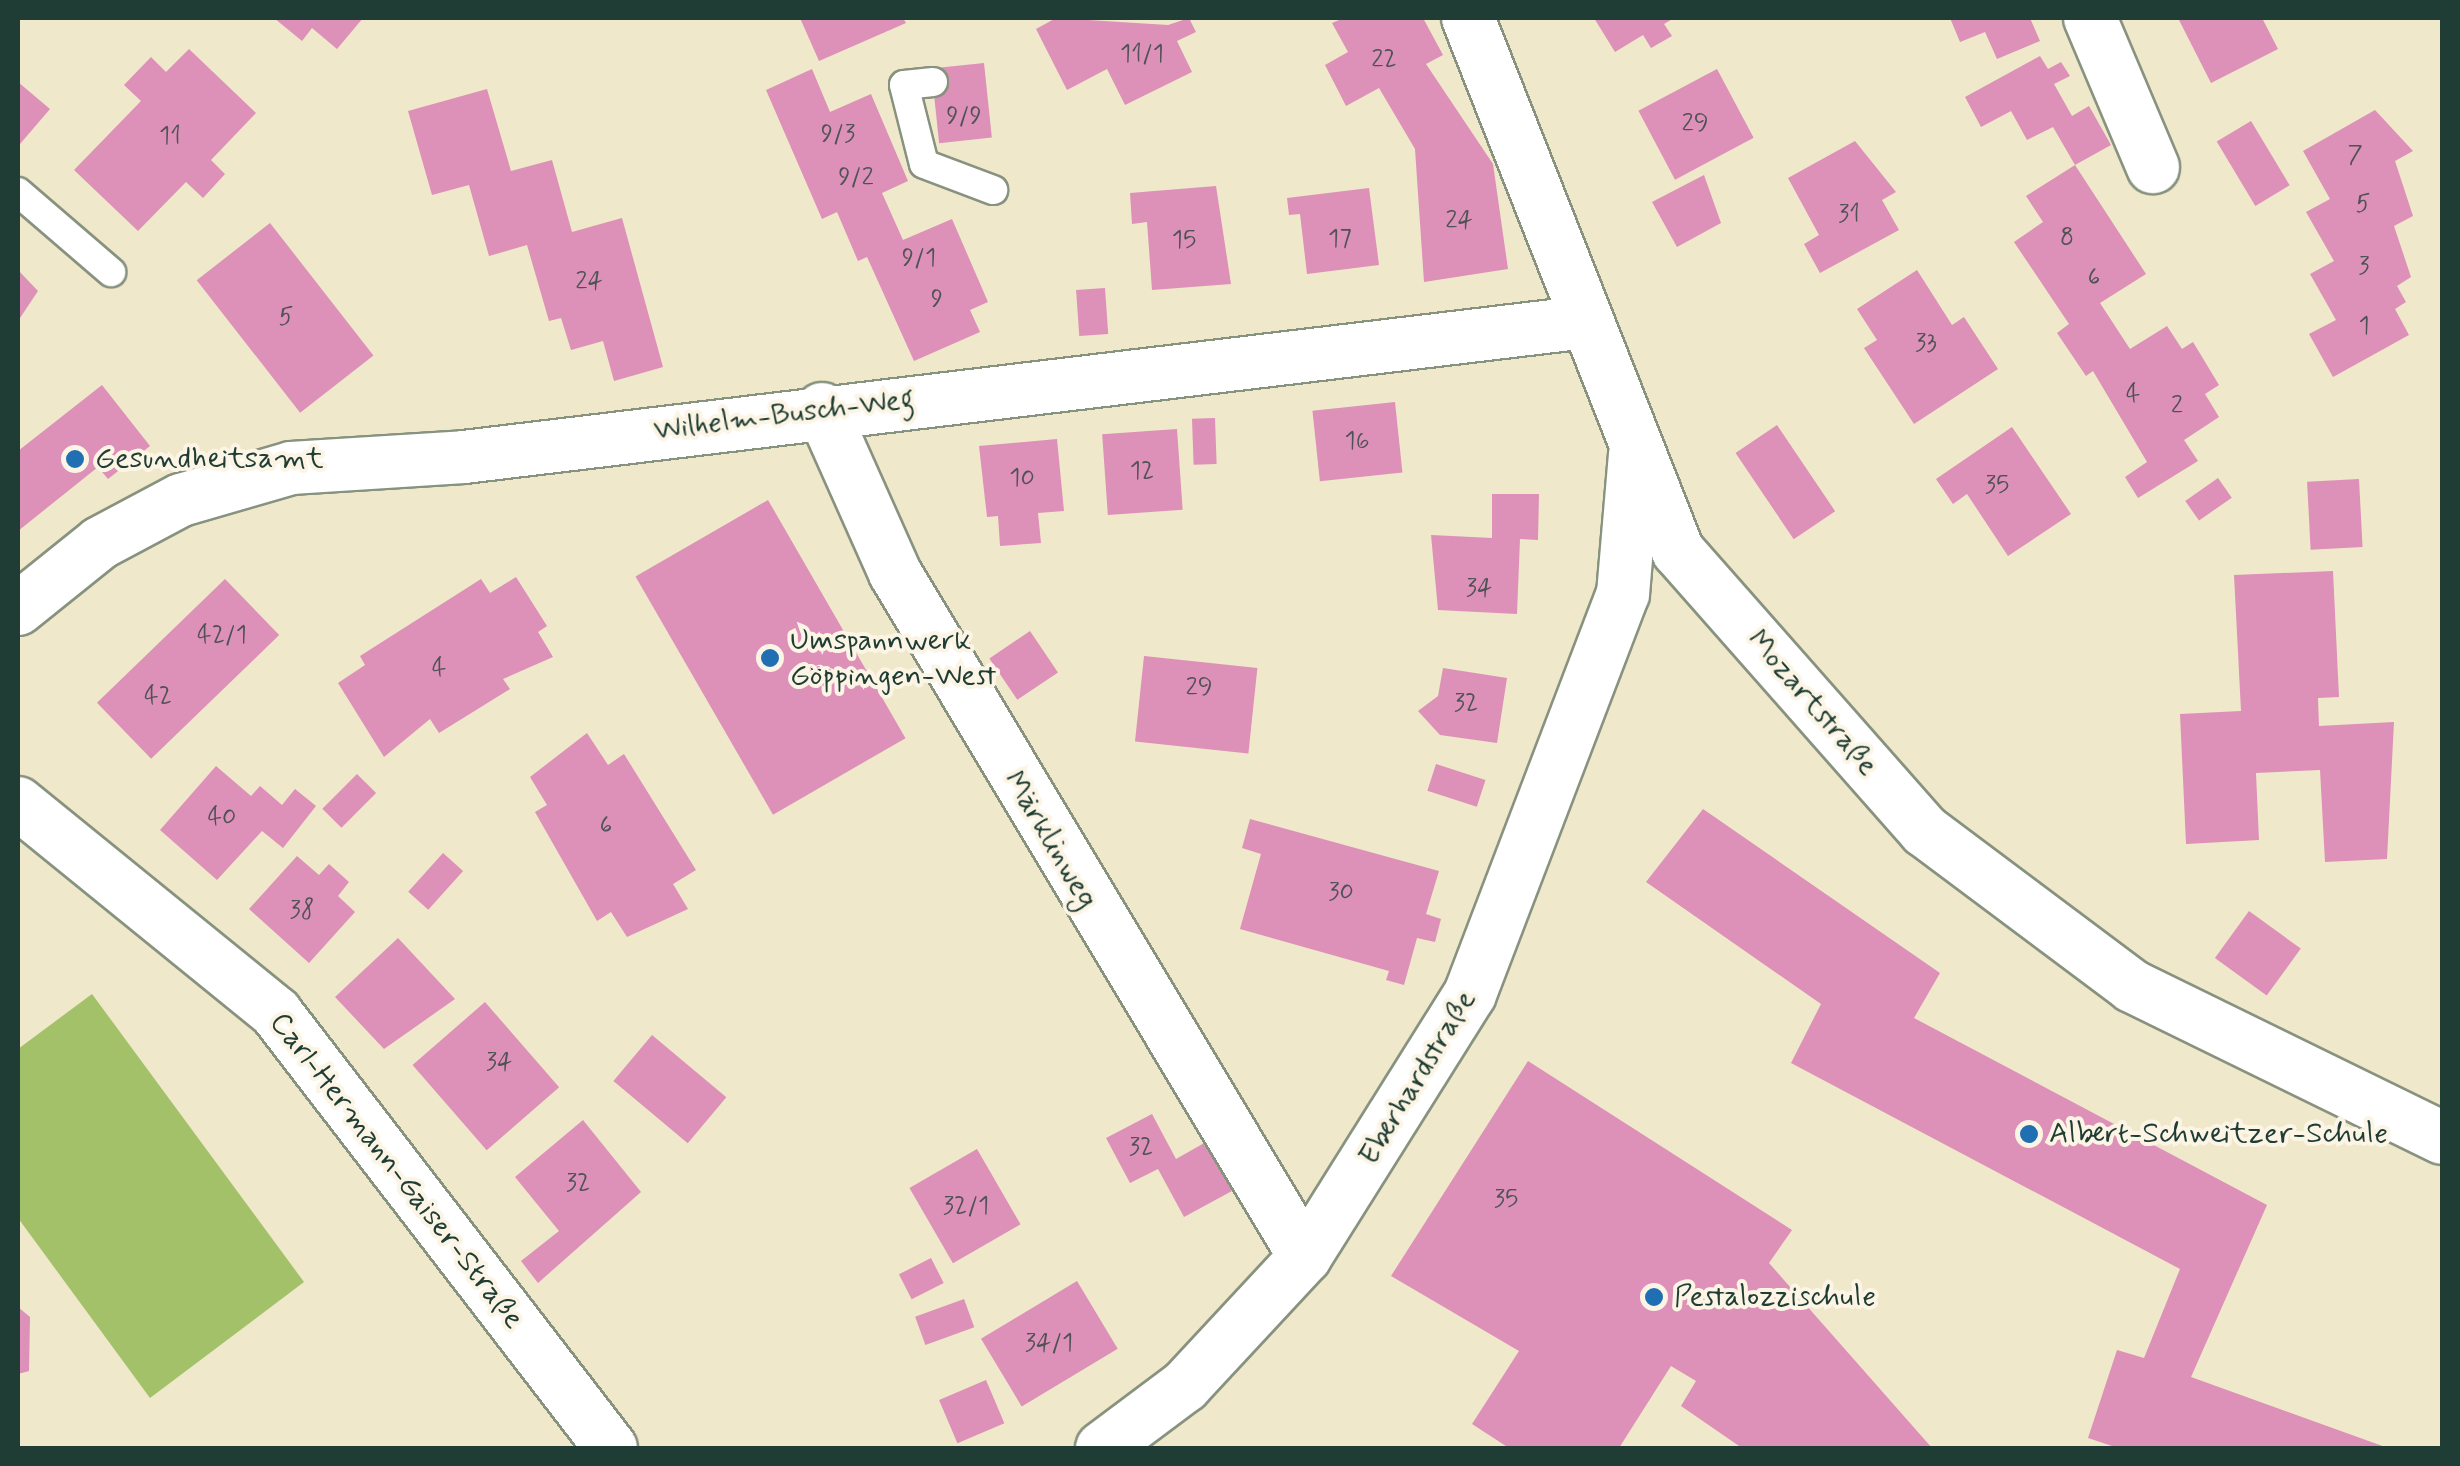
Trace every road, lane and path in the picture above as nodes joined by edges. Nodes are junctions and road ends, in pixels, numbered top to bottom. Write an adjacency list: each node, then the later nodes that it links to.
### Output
1 (1468, 18): 8 (street, Mozartstraße)
2 (2090, 18): 4 (street)
3 (934, 82): 5 (lane)
4 (2154, 166)
5 (993, 190)
6 (18, 192): 7 (lane)
7 (110, 272)
8 (1586, 322): 9 (street, Wilhelm-Busch-Weg); 10 (street, Mozartstraße)
9 (822, 409): 11 (street, Wilhelm-Busch-Weg); 14 (street, Märklinweg)
10 (1636, 449): 13 (street, Mozartstraße); 14 (street, Eberhardstraße)
11 (18, 609)
12 (18, 803): 15 (street, Carl-Hermann-Gaiser-Straße)
13 (2442, 1138)
14 (1305, 1257): 16 (street, Eberhardstraße)
15 (612, 1448)
16 (1102, 1448)

